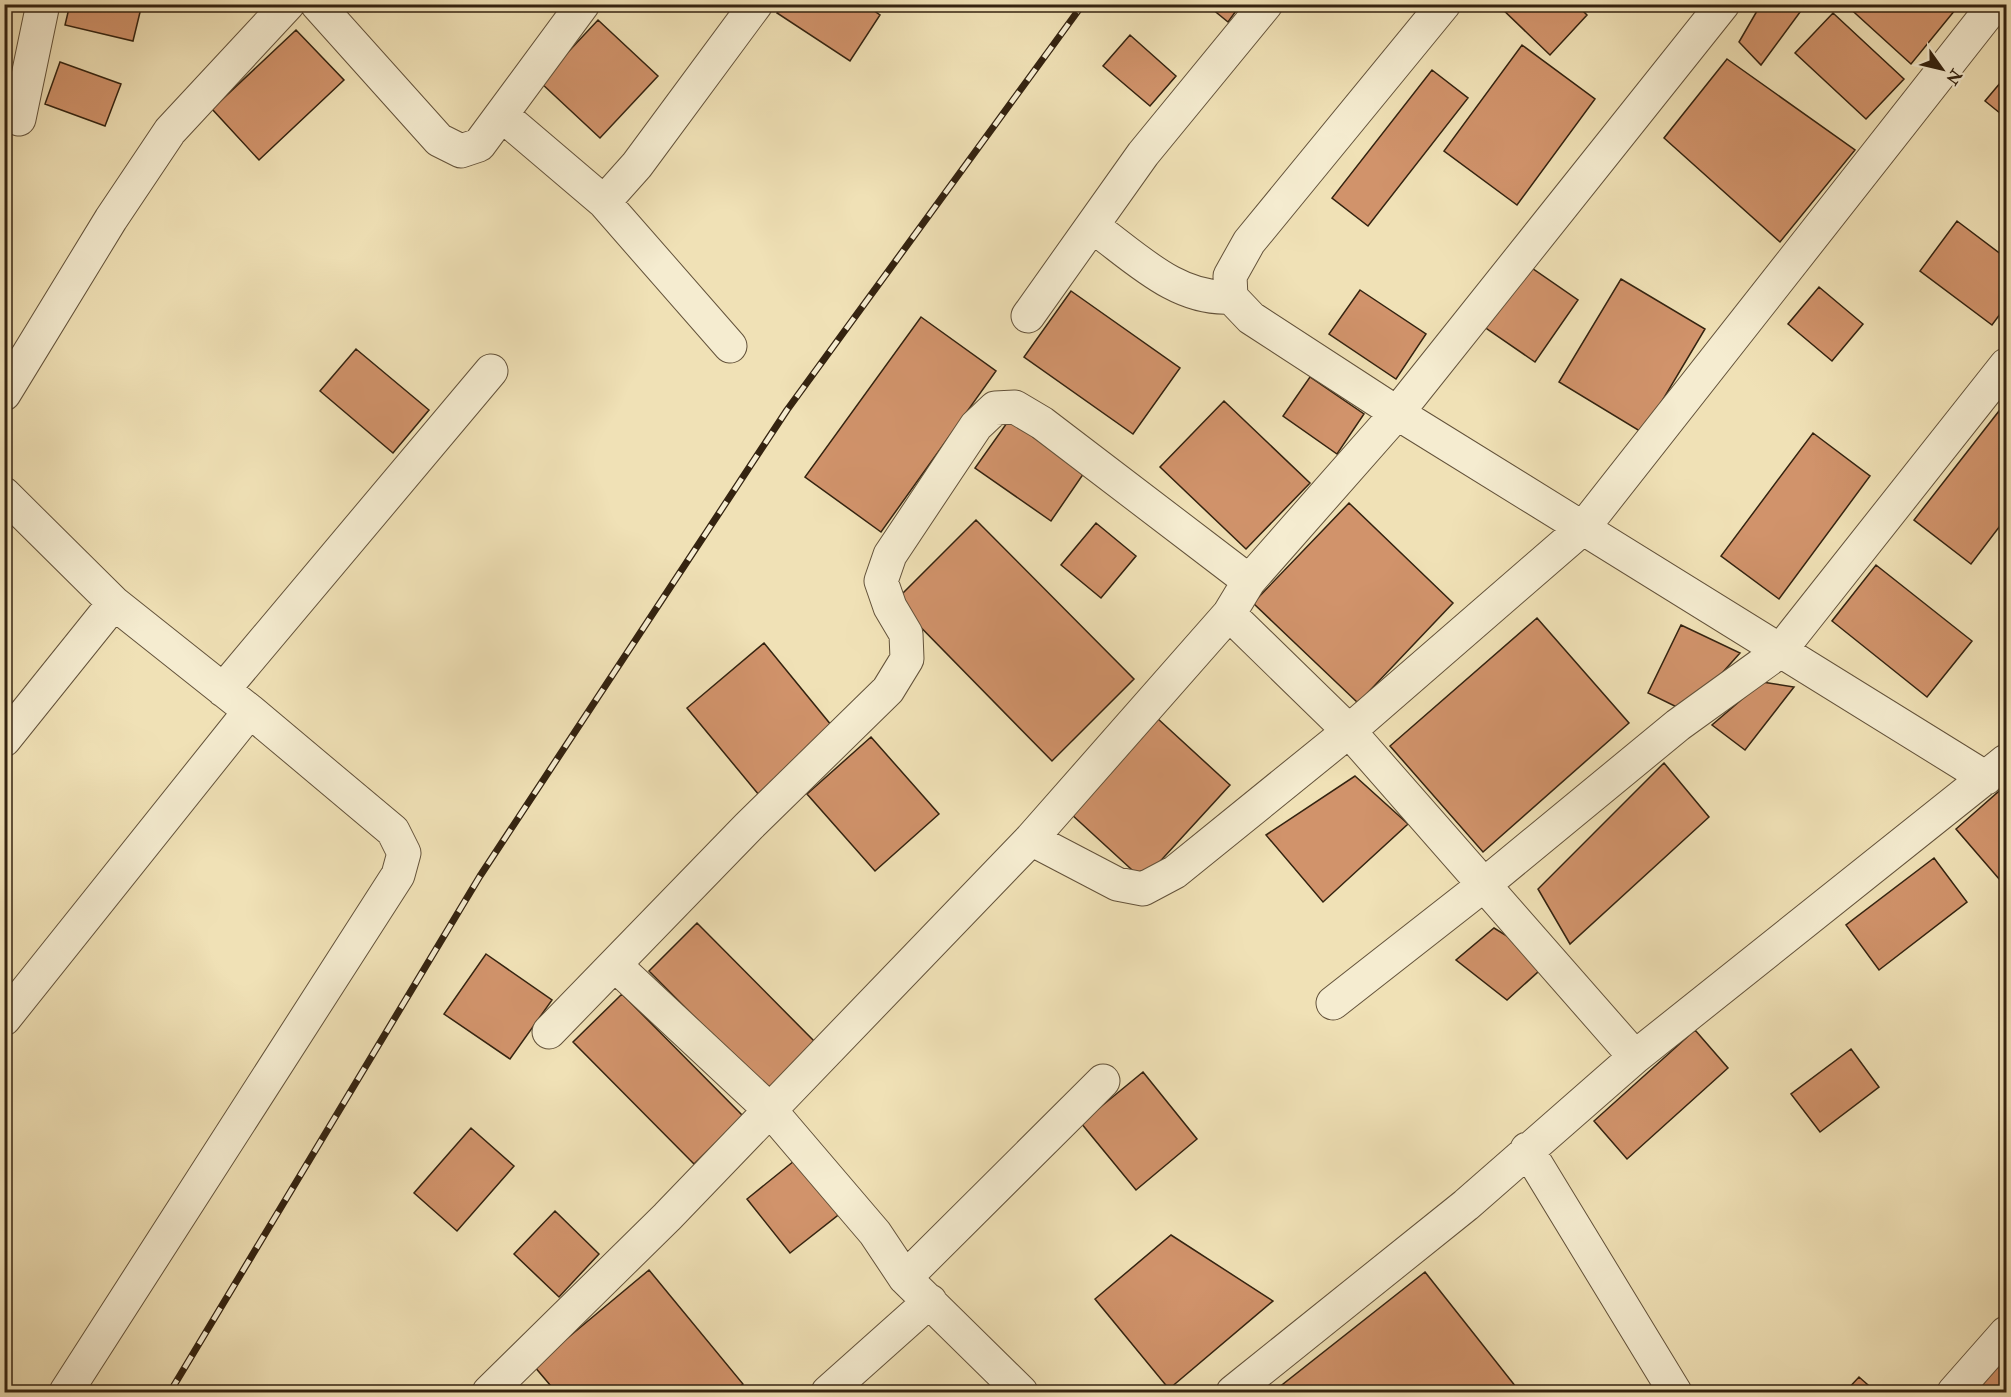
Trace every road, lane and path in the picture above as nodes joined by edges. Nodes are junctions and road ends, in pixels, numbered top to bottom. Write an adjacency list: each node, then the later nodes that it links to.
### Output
1 (43, 4): 11 (street)
2 (288, 4): 19 (street)
3 (317, 4): 10 (street)
4 (583, 4): 10 (street)
5 (756, 4): 12 (street)
6 (1266, 4): 13 (street)
7 (1444, 4): 14 (street)
8 (1723, 4): 20 (street)
9 (1995, 4): 22 (street)
10 (503, 116): 12 (street)
11 (19, 119)
12 (604, 202): 16 (street)
13 (1092, 226): 14 (street); 15 (street)
14 (1231, 297): 20 (street)
15 (1028, 316)
16 (730, 346)
17 (2007, 365): 26 (street)
18 (491, 371): 27 (street)
19 (4, 394)
20 (1397, 413): 22 (street); 23 (street)
21 (4, 494): 24 (street)
22 (1583, 528): 26 (street); 29 (street)
23 (1249, 580): 25 (street); 34 (street)
24 (114, 603): 27 (street); 30 (street)
25 (1229, 614): 29 (street); 32 (street)
26 (1779, 652): 31 (street); 33 (street)
27 (223, 690): 28 (street)
28 (250, 711): 36 (street); 45 (street)
29 (1349, 731): 32 (street); 33 (street)
30 (4, 740)
31 (1996, 769): 38 (street)
32 (1031, 839): 40 (street)
33 (1485, 884): 35 (street); 38 (street)
34 (615, 965): 37 (street); 40 (street)
35 (1333, 1002)
36 (4, 1019)
37 (549, 1032)
38 (1635, 1057): 41 (street)
39 (1103, 1081): 42 (street)
40 (770, 1110): 42 (street); 46 (street)
41 (1527, 1149): 49 (street); 50 (street)
42 (905, 1278): 43 (street)
43 (930, 1301): 47 (street); 48 (street)
44 (2007, 1333): 51 (street)
45 (66, 1392)
46 (489, 1392)
47 (828, 1392)
48 (1021, 1392)
49 (1233, 1392)
50 (1676, 1392)
51 (1954, 1392)

